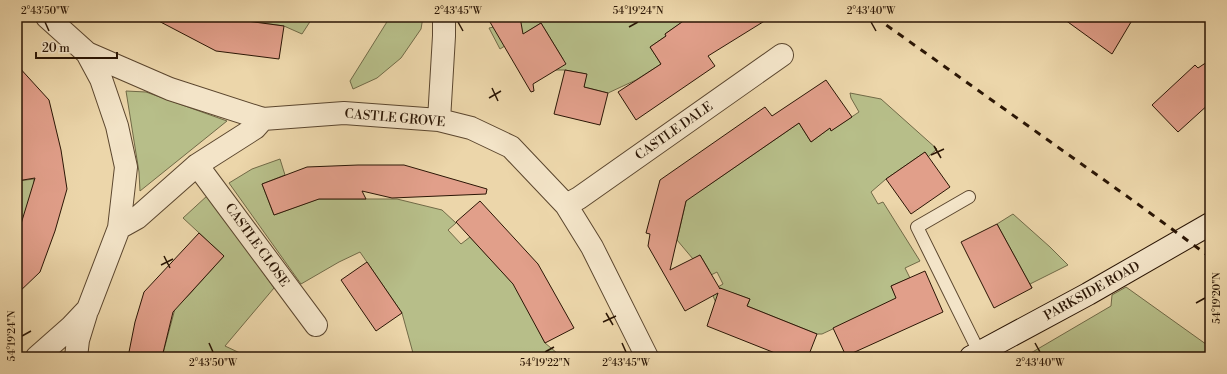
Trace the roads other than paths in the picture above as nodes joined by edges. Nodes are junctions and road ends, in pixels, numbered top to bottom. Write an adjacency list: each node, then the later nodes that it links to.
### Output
1 (47, 17): 3 (street, CASTLE GROVE)
2 (444, 17): 6 (street)
3 (88, 53): 5 (street, CASTLE GROVE); 11 (street)
4 (782, 55): 9 (street, CASTLE DALE)
5 (263, 119): 6 (street, CASTLE GROVE); 7 (street)
6 (439, 120): 9 (street, CASTLE GROVE)
7 (198, 164): 11 (street); 13 (street, CASTLE CLOSE)
8 (969, 197): 14 (lane)
9 (566, 205): 17 (street, CASTLE GROVE)
10 (1210, 224): 14 (street, PARKSIDE ROAD)
11 (119, 228): 12 (street)
12 (88, 309): 15 (street); 16 (street)
13 (316, 325)
14 (974, 355)
15 (37, 357)
16 (76, 357)
17 (647, 357)

